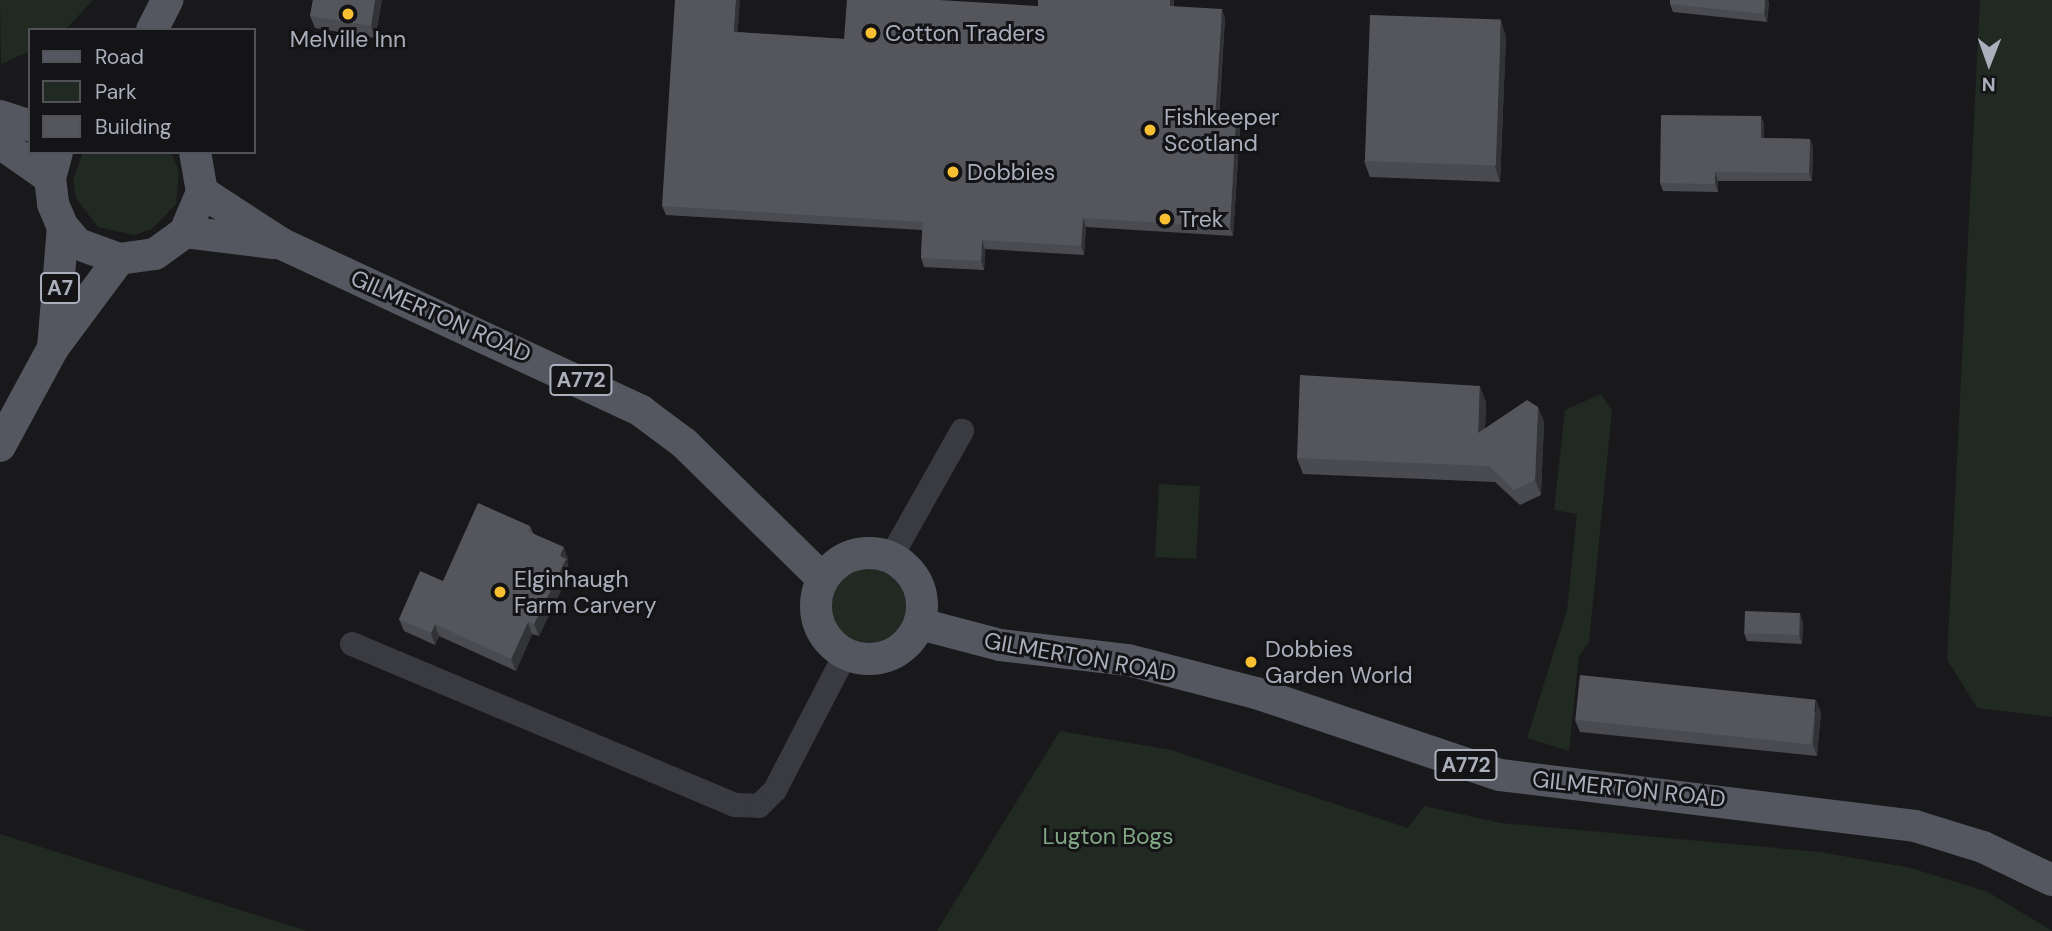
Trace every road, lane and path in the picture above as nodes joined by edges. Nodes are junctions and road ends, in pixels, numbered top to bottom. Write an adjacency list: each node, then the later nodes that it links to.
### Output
1 (167, 0): 3 (main road)
2 (181, 0): 4 (main road)
3 (153, 28)
4 (179, 28)
5 (0, 116): 6 (main road)
6 (28, 125)
7 (0, 143): 9 (main road)
8 (195, 154): 10 (main road)
9 (54, 165): 11 (main road)
10 (202, 192): 12 (main road); 13 (main road, GILMERTON ROAD / A772)
11 (64, 227): 14 (main road); 15 (main road, A7)
12 (185, 232): 13 (main road, GILMERTON ROAD / A772); 14 (main road)
13 (282, 244): 19 (main road, GILMERTON ROAD / A772)
14 (119, 259): 15 (main road, A7)
15 (52, 348): 17 (main road, A7)
16 (962, 431): 18 (street)
17 (0, 446)
18 (891, 557): 19 (main road); 20 (main road)
19 (823, 579): 22 (main road)
20 (920, 624): 22 (main road); 23 (main road, GILMERTON ROAD / A772)
21 (352, 644): 22 (street)
22 (845, 654)
23 (2052, 880)

